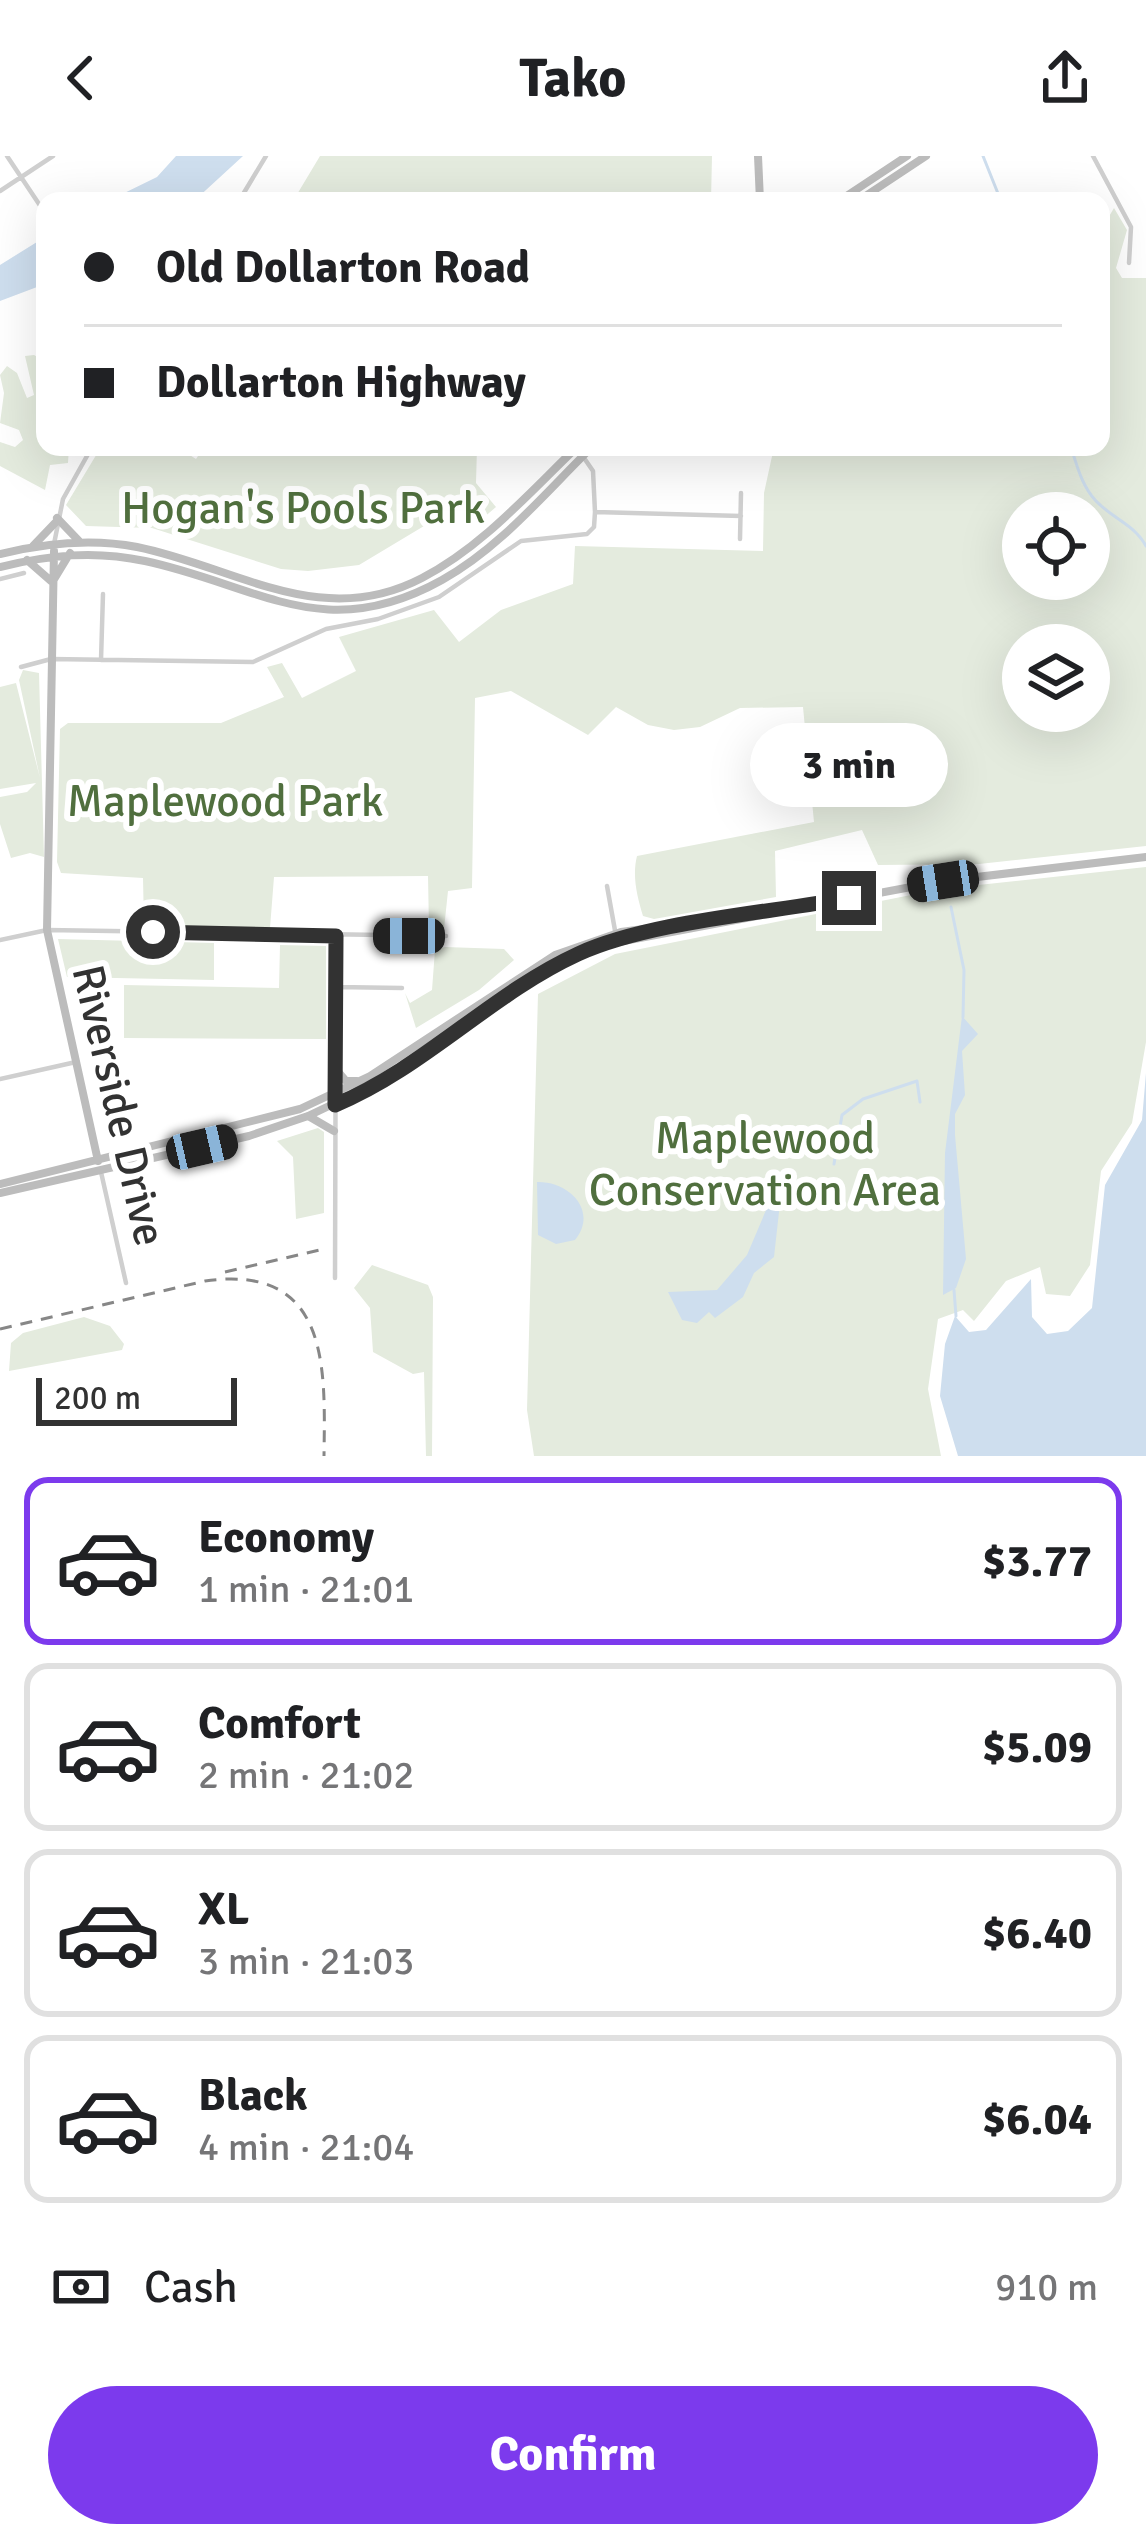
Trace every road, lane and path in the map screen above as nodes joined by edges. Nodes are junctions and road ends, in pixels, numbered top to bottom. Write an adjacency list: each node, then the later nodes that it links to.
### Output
1 (8, 156): 8 (street)
2 (52, 156): 8 (street)
3 (266, 156): 10 (street)
4 (758, 156): 11 (main road)
5 (907, 156): 12 (main road)
6 (926, 156): 13 (main road)
7 (1093, 156): 15 (street)
8 (21, 176): 9 (street); 14 (street)
9 (0, 191)
10 (244, 192)
11 (760, 192)
12 (853, 192)
13 (872, 192)
14 (36, 199)
15 (1129, 263)
16 (88, 456): 23 (street, Riverside Drive)
17 (570, 456): 25 (main road)
18 (571, 456): 29 (main road)
19 (582, 456): 21 (street)
20 (741, 493): 22 (street)
21 (595, 512): 22 (street); 37 (street)
22 (741, 516): 24 (street)
23 (56, 520): 25 (main road); 26 (main road); 27 (street, Riverside Drive)
24 (740, 539)
25 (80, 542): 27 (main road)
26 (33, 546): 27 (main road); 28 (main road)
27 (54, 549): 29 (main road); 30 (main road); 34 (main road, Riverside Drive)
28 (0, 554)
29 (70, 554): 34 (main road)
30 (27, 560): 31 (main road); 34 (main road)
31 (0, 566)
32 (24, 574): 33 (street)
33 (0, 579)
34 (52, 582): 36 (main road, Riverside Drive)
35 (103, 594): 37 (street)
36 (51, 659): 37 (street); 38 (street); 41 (main road, Riverside Drive)
37 (101, 661)
38 (20, 668)
39 (1146, 856): 44 (main road)
40 (607, 886): 44 (street)
41 (47, 930): 42 (street); 45 (street); 48 (main road, Riverside Drive)
42 (336, 936): 43 (street); 46 (street)
43 (446, 936)
44 (616, 937): 51 (main road); 53 (main road)
45 (0, 940)
46 (336, 987): 47 (street); 49 (street)
47 (402, 988)
48 (76, 1062): 50 (street); 56 (main road, Riverside Drive)
49 (335, 1068): 51 (main road); 52 (street)
50 (0, 1079)
51 (364, 1079): 52 (main road)
52 (335, 1093): 53 (street); 56 (main road)
53 (335, 1105): 54 (main road); 55 (street)
54 (308, 1117): 55 (main road); 56 (main road)
55 (334, 1131): 58 (street)
56 (99, 1165): 57 (main road); 59 (street, Riverside Drive)
57 (0, 1189)
58 (335, 1278)
59 (126, 1283)

